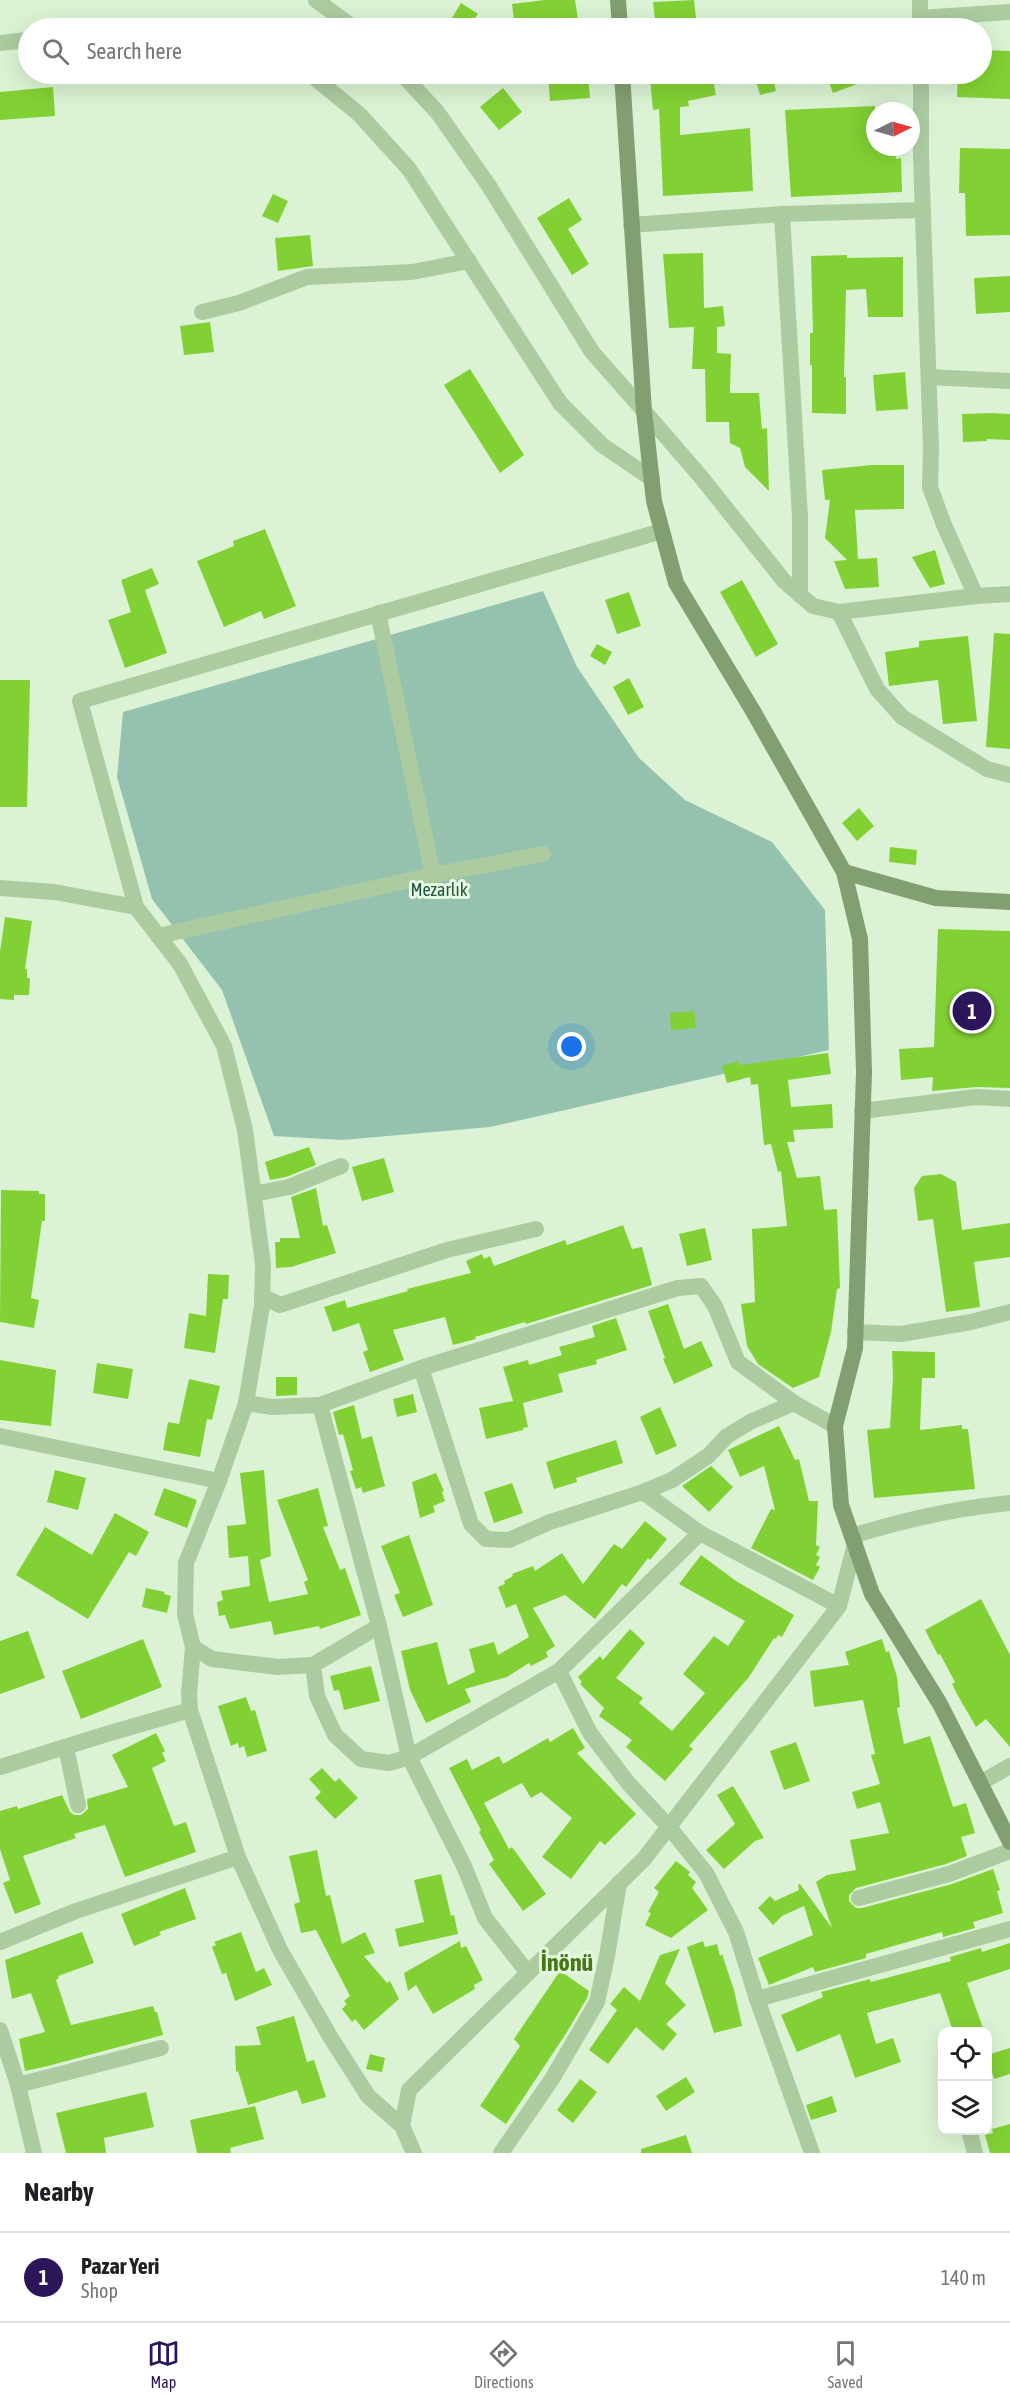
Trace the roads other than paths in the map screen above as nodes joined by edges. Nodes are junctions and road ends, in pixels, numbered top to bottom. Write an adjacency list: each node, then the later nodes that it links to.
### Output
1 (316, 0): 5 (street)
2 (618, 0): 6 (main road)
3 (920, 0): 7 (street)
4 (1010, 12): 8 (street)
5 (340, 18)
6 (619, 18)
7 (920, 18)
8 (961, 18)
9 (18, 41): 10 (street)
10 (0, 43)
11 (322, 84): 18 (street)
12 (411, 84): 22 (street)
13 (623, 84): 17 (main road)
14 (921, 84): 15 (street)
15 (923, 210): 16 (street); 20 (street)
16 (782, 214): 17 (street); 25 (street)
17 (631, 225): 22 (main road)
18 (469, 261): 19 (street); 23 (street)
19 (202, 312)
20 (929, 377): 21 (street); 27 (street)
21 (1010, 381)
22 (644, 411): 23 (main road); 25 (street)
23 (652, 479): 24 (main road)
24 (662, 531): 29 (street); 32 (main road)
25 (800, 594): 28 (street)
26 (1010, 594): 27 (street)
27 (976, 596): 28 (street)
28 (839, 612): 30 (street)
29 (378, 613): 33 (street); 36 (street)
30 (1010, 775)
31 (543, 854): 33 (street)
32 (844, 872): 35 (main road); 39 (main road)
33 (433, 875): 37 (street)
34 (0, 888): 36 (street)
35 (1010, 902)
36 (136, 907): 37 (street)
37 (158, 936): 41 (street)
38 (1010, 1099): 39 (street)
39 (862, 1111): 45 (main road)
40 (341, 1166): 41 (street)
41 (254, 1194): 43 (street)
42 (536, 1229): 43 (street)
43 (262, 1296): 47 (street)
44 (1010, 1312): 45 (street)
45 (855, 1332): 50 (main road)
46 (421, 1368): 48 (street); 49 (street); 53 (street)
47 (246, 1403): 49 (street); 52 (street)
48 (794, 1403): 50 (street); 53 (street)
49 (320, 1405): 58 (street)
50 (835, 1426): 56 (main road)
51 (0, 1436): 52 (street)
52 (219, 1481): 59 (street)
53 (643, 1492): 55 (street)
54 (1010, 1503): 56 (street)
55 (700, 1533): 57 (street); 61 (street)
56 (854, 1540): 57 (street); 67 (main road)
57 (839, 1606): 69 (street)
58 (379, 1626): 60 (street); 64 (street)
59 (193, 1647): 60 (street); 62 (street)
60 (313, 1665): 64 (street)
61 (559, 1671): 64 (street); 69 (street)
62 (190, 1710): 63 (street); 72 (street)
63 (66, 1747): 66 (street); 68 (street)
64 (409, 1757): 77 (street)
65 (1010, 1766): 67 (street)
66 (0, 1767)
67 (980, 1783): 70 (main road)
68 (78, 1805)
69 (669, 1827): 73 (street); 78 (street)
70 (1010, 1842)
71 (1010, 1851): 74 (street)
72 (238, 1857): 76 (street); 82 (street)
73 (620, 1883): 77 (street); 86 (street)
74 (859, 1898)
75 (1010, 1929): 78 (street)
76 (0, 1942)
77 (528, 1973): 82 (street)
78 (757, 1999): 87 (street)
79 (0, 2030): 81 (street)
80 (161, 2049): 81 (street)
81 (18, 2085): 84 (street)
82 (402, 2126): 85 (street)
83 (970, 2135): 88 (street)
84 (34, 2153)
85 (414, 2153)
86 (501, 2153)
87 (812, 2153)
88 (975, 2153)

